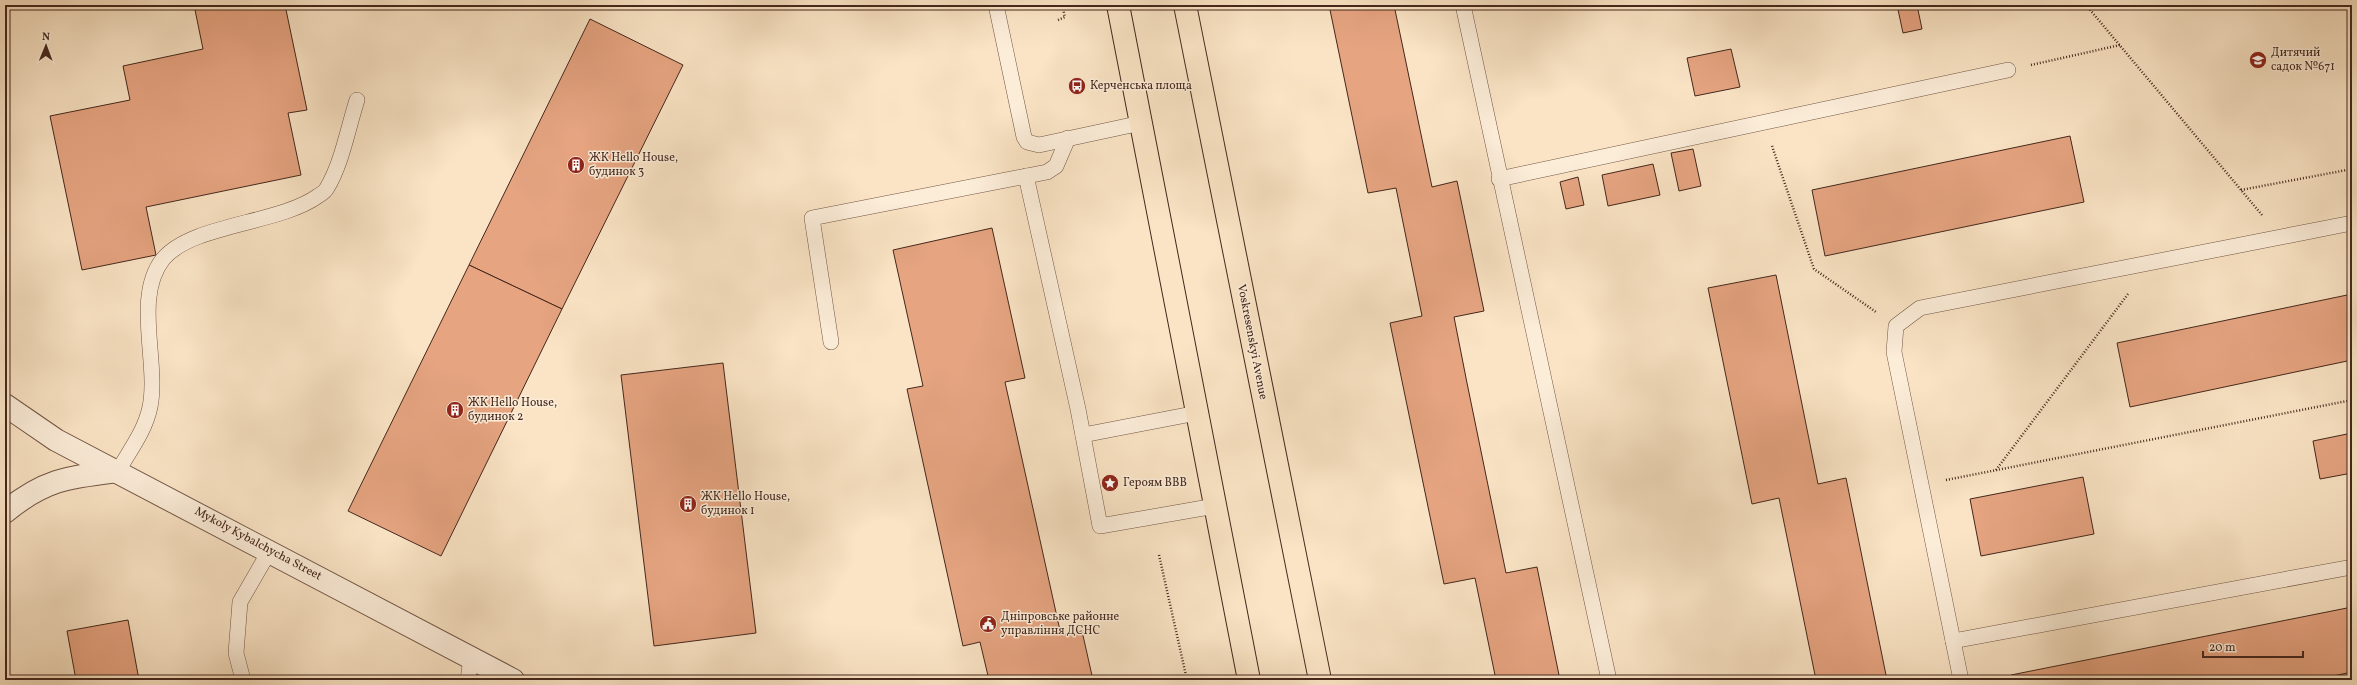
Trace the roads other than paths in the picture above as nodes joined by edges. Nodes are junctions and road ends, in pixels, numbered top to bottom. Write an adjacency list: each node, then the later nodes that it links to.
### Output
1 (996, 5): 8 (lane)
2 (1118, 5): 7 (main road)
3 (1185, 5): 27 (main road, Voskresenskyi Avenue)
4 (1463, 5): 10 (lane)
5 (2008, 70): 10 (lane)
6 (357, 100): 16 (lane)
7 (1141, 123): 8 (lane); 14 (main road)
8 (1068, 138): 9 (lane)
9 (1026, 176): 12 (lane); 15 (lane)
10 (1499, 179): 28 (lane)
11 (2352, 223): 21 (lane)
12 (831, 342)
13 (5, 405): 16 (street, Mykoly Kybalchycha Street)
14 (1197, 413): 15 (lane); 17 (main road)
15 (1083, 435): 17 (lane)
16 (118, 471): 18 (street); 19 (street, Mykoly Kybalchycha Street)
17 (1215, 506): 26 (main road)
18 (5, 512)
19 (270, 550): 22 (street, Mykoly Kybalchycha Street); 23 (lane)
20 (2352, 567): 21 (lane)
21 (1953, 641): 29 (lane)
22 (471, 658): 24 (lane); 25 (street, Mykoly Kybalchycha Street)
23 (242, 680)
24 (468, 680)
25 (514, 680)
26 (1249, 680)
27 (1320, 680)
28 (1609, 680)
29 (1961, 680)

